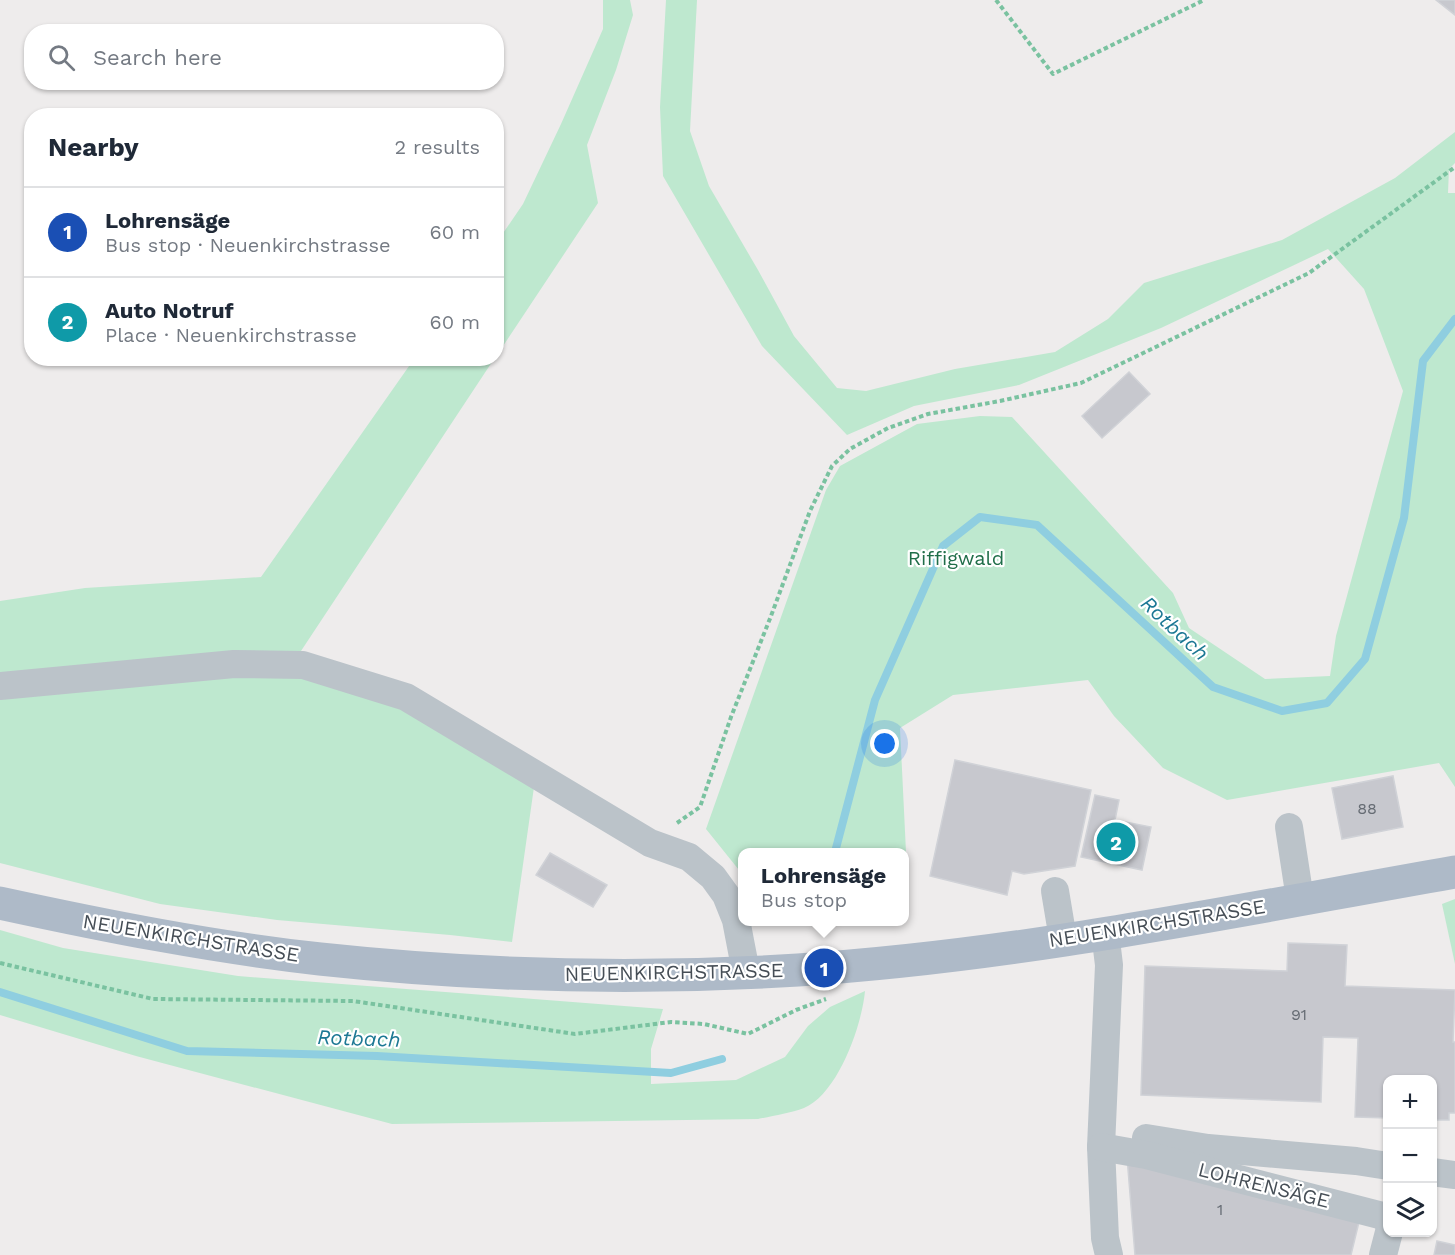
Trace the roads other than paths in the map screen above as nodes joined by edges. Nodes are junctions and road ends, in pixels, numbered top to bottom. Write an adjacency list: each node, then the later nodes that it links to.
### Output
1 (0, 687): 9 (street)
2 (1289, 827): 5 (street)
3 (1455, 872): 5 (main road, NEUENKIRCHSTRASSE)
4 (1055, 891): 8 (street)
5 (1300, 899): 7 (main road, NEUENKIRCHSTRASSE)
6 (0, 903): 9 (main road, NEUENKIRCHSTRASSE)
7 (1105, 932): 8 (main road, NEUENKIRCHSTRASSE); 10 (street)
8 (1063, 939): 9 (main road, NEUENKIRCHSTRASSE)
9 (746, 972)
10 (1102, 1139): 11 (street); 14 (street, LOHRENSÄGE); 16 (street)
11 (1383, 1165)
12 (1437, 1173): 13 (street)
13 (1455, 1176)
14 (1383, 1216)
15 (1388, 1237): 17 (street)
16 (1111, 1249)
17 (1383, 1255)

